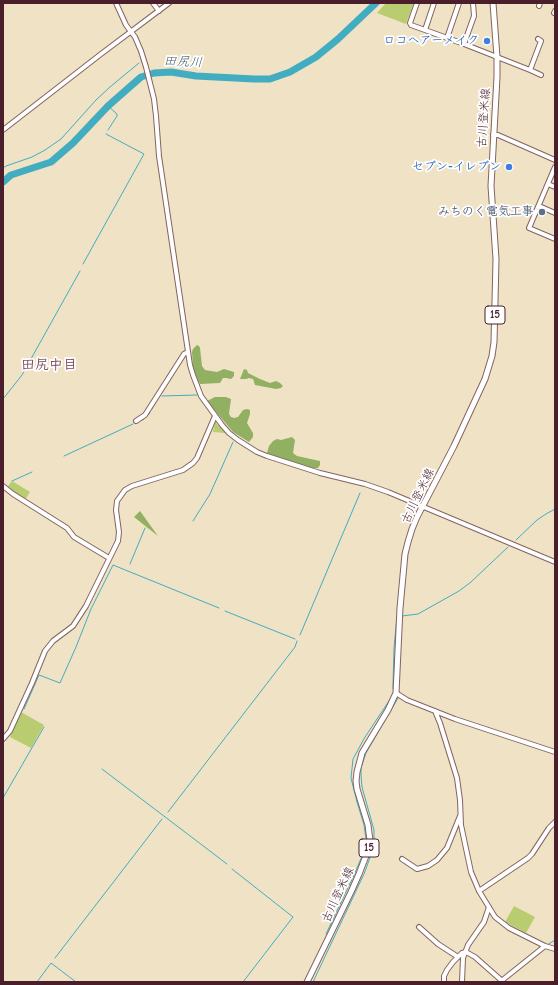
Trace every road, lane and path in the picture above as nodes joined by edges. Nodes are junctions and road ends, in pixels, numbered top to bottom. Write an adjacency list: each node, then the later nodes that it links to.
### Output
1 (116, 3): 11 (street)
2 (153, 3): 9 (street)
3 (169, 3): 9 (street)
4 (417, 3): 10 (street)
5 (434, 3): 10 (street)
6 (459, 3): 12 (street)
7 (473, 3): 14 (street)
8 (493, 3): 15 (main road, 古川登米線 / 15)
9 (159, 11): 11 (street)
10 (425, 30): 12 (street)
11 (131, 31): 18 (street); 27 (street)
12 (447, 38): 14 (street)
13 (538, 39): 16 (street)
14 (464, 44): 15 (street)
15 (497, 57): 16 (street); 19 (main road, 古川登米線 / 15)
16 (530, 70): 17 (street)
17 (541, 75)
18 (3, 130)
19 (493, 135): 20 (street); 31 (main road, 古川登米線 / 15)
20 (555, 160)
21 (555, 167): 22 (street)
22 (548, 184): 23 (street); 24 (street)
23 (555, 187)
24 (539, 206): 25 (street); 26 (street)
25 (555, 213)
26 (555, 239)
27 (188, 352): 28 (street); 29 (street)
28 (215, 416): 31 (street); 32 (street)
29 (136, 421)
30 (3, 486): 32 (street)
31 (423, 506): 33 (street); 34 (main road, 古川登米線 / 15)
32 (109, 558): 36 (street)
33 (555, 562)
34 (396, 693): 35 (street); 49 (main road, 古川登米線 / 15)
35 (435, 711): 37 (street); 38 (street)
36 (3, 739)
37 (555, 752)
38 (460, 816): 40 (street); 41 (street)
39 (555, 822): 41 (street)
40 (402, 859)
41 (480, 891): 42 (street)
42 (489, 907): 44 (street); 46 (street)
43 (419, 927): 47 (street)
44 (546, 946): 45 (street); 48 (street)
45 (555, 949)
46 (466, 952): 47 (street); 48 (street); 51 (street)
47 (458, 957): 50 (street)
48 (500, 981)
49 (307, 982)
50 (444, 982)
51 (462, 982)

